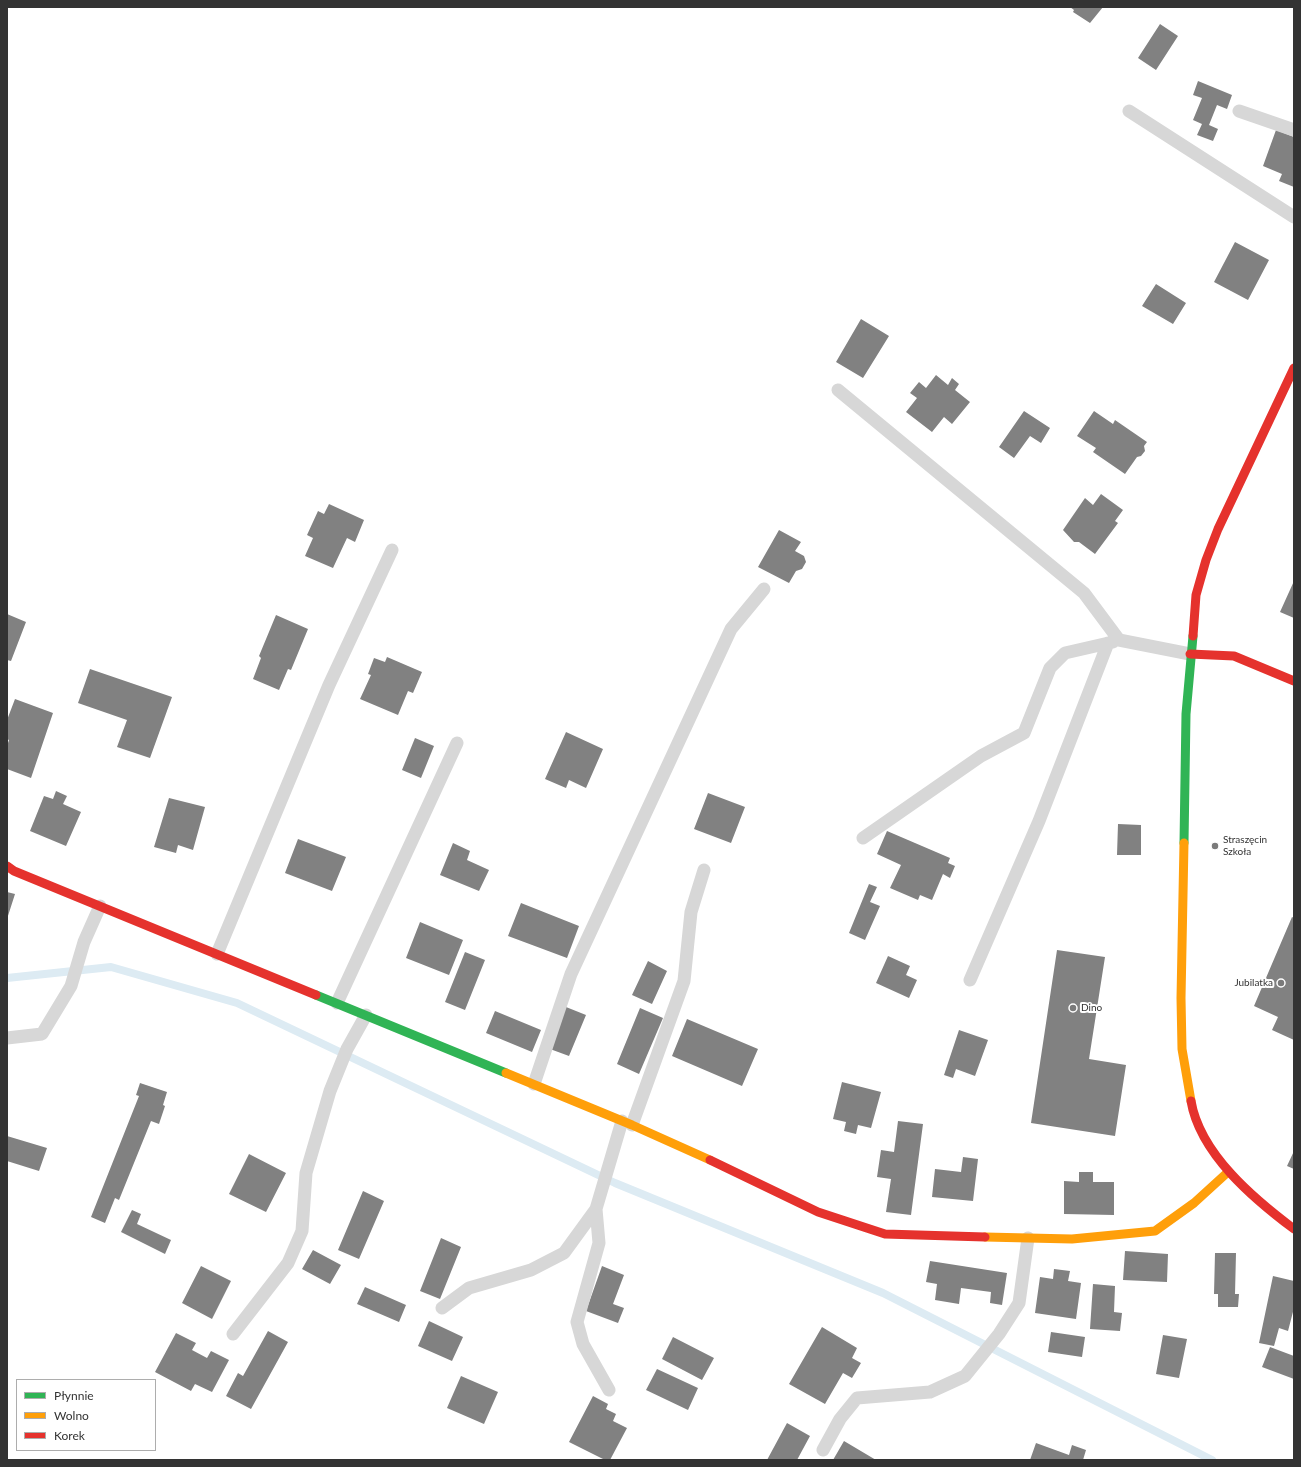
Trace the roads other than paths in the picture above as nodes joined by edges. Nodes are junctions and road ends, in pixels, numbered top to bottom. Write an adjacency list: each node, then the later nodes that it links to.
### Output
1 (1129, 111): 4 (lane)
2 (1239, 111): 3 (lane)
3 (1294, 130)
4 (1294, 217)
5 (1294, 368): 10 (street)
6 (838, 390): 9 (lane)
7 (392, 550): 17 (lane)
8 (764, 589): 22 (lane)
9 (1114, 642): 10 (lane); 13 (lane); 18 (lane)
10 (1190, 654): 11 (street); 24 (street)
11 (1294, 681)
12 (457, 743): 19 (lane)
13 (863, 838)
14 (7, 866): 16 (street)
15 (704, 870): 23 (lane)
16 (100, 906): 17 (street); 21 (lane)
17 (217, 954): 19 (street)
18 (970, 980)
19 (337, 1003): 20 (street)
20 (366, 1015): 22 (street); 29 (lane)
21 (7, 1038)
22 (534, 1084): 23 (street)
23 (627, 1123): 25 (lane); 27 (street)
24 (1228, 1172): 26 (street); 27 (street)
25 (598, 1204): 28 (lane); 30 (lane)
26 (1294, 1229)
27 (1028, 1238): 31 (lane)
28 (442, 1308)
29 (233, 1334)
30 (609, 1390)
31 (823, 1450)

